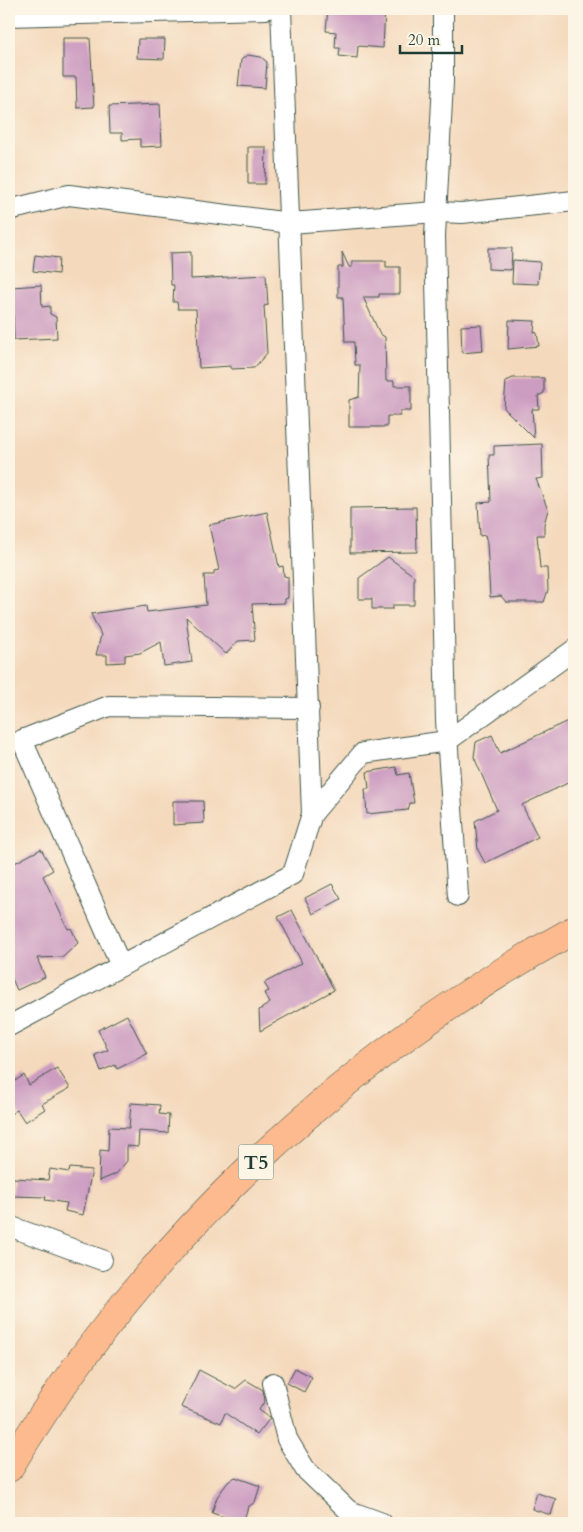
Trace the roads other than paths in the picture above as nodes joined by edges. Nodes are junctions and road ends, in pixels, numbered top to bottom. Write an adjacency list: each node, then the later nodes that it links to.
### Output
1 (266, 9): 4 (street)
2 (281, 9): 8 (street)
3 (443, 9): 7 (street)
4 (9, 16)
5 (574, 201): 7 (street)
6 (9, 210): 8 (street)
7 (436, 212): 8 (street); 11 (street)
8 (290, 223): 10 (street)
9 (574, 650): 11 (street)
10 (309, 708): 12 (street); 15 (street)
11 (447, 741): 12 (street); 13 (street)
12 (312, 814): 15 (street)
13 (458, 896)
14 (574, 930): 20 (highway, T5)
15 (121, 966): 16 (street)
16 (9, 1026)
17 (9, 1226): 18 (street)
18 (102, 1260)
19 (273, 1383): 21 (street)
20 (9, 1468)
21 (382, 1523)

